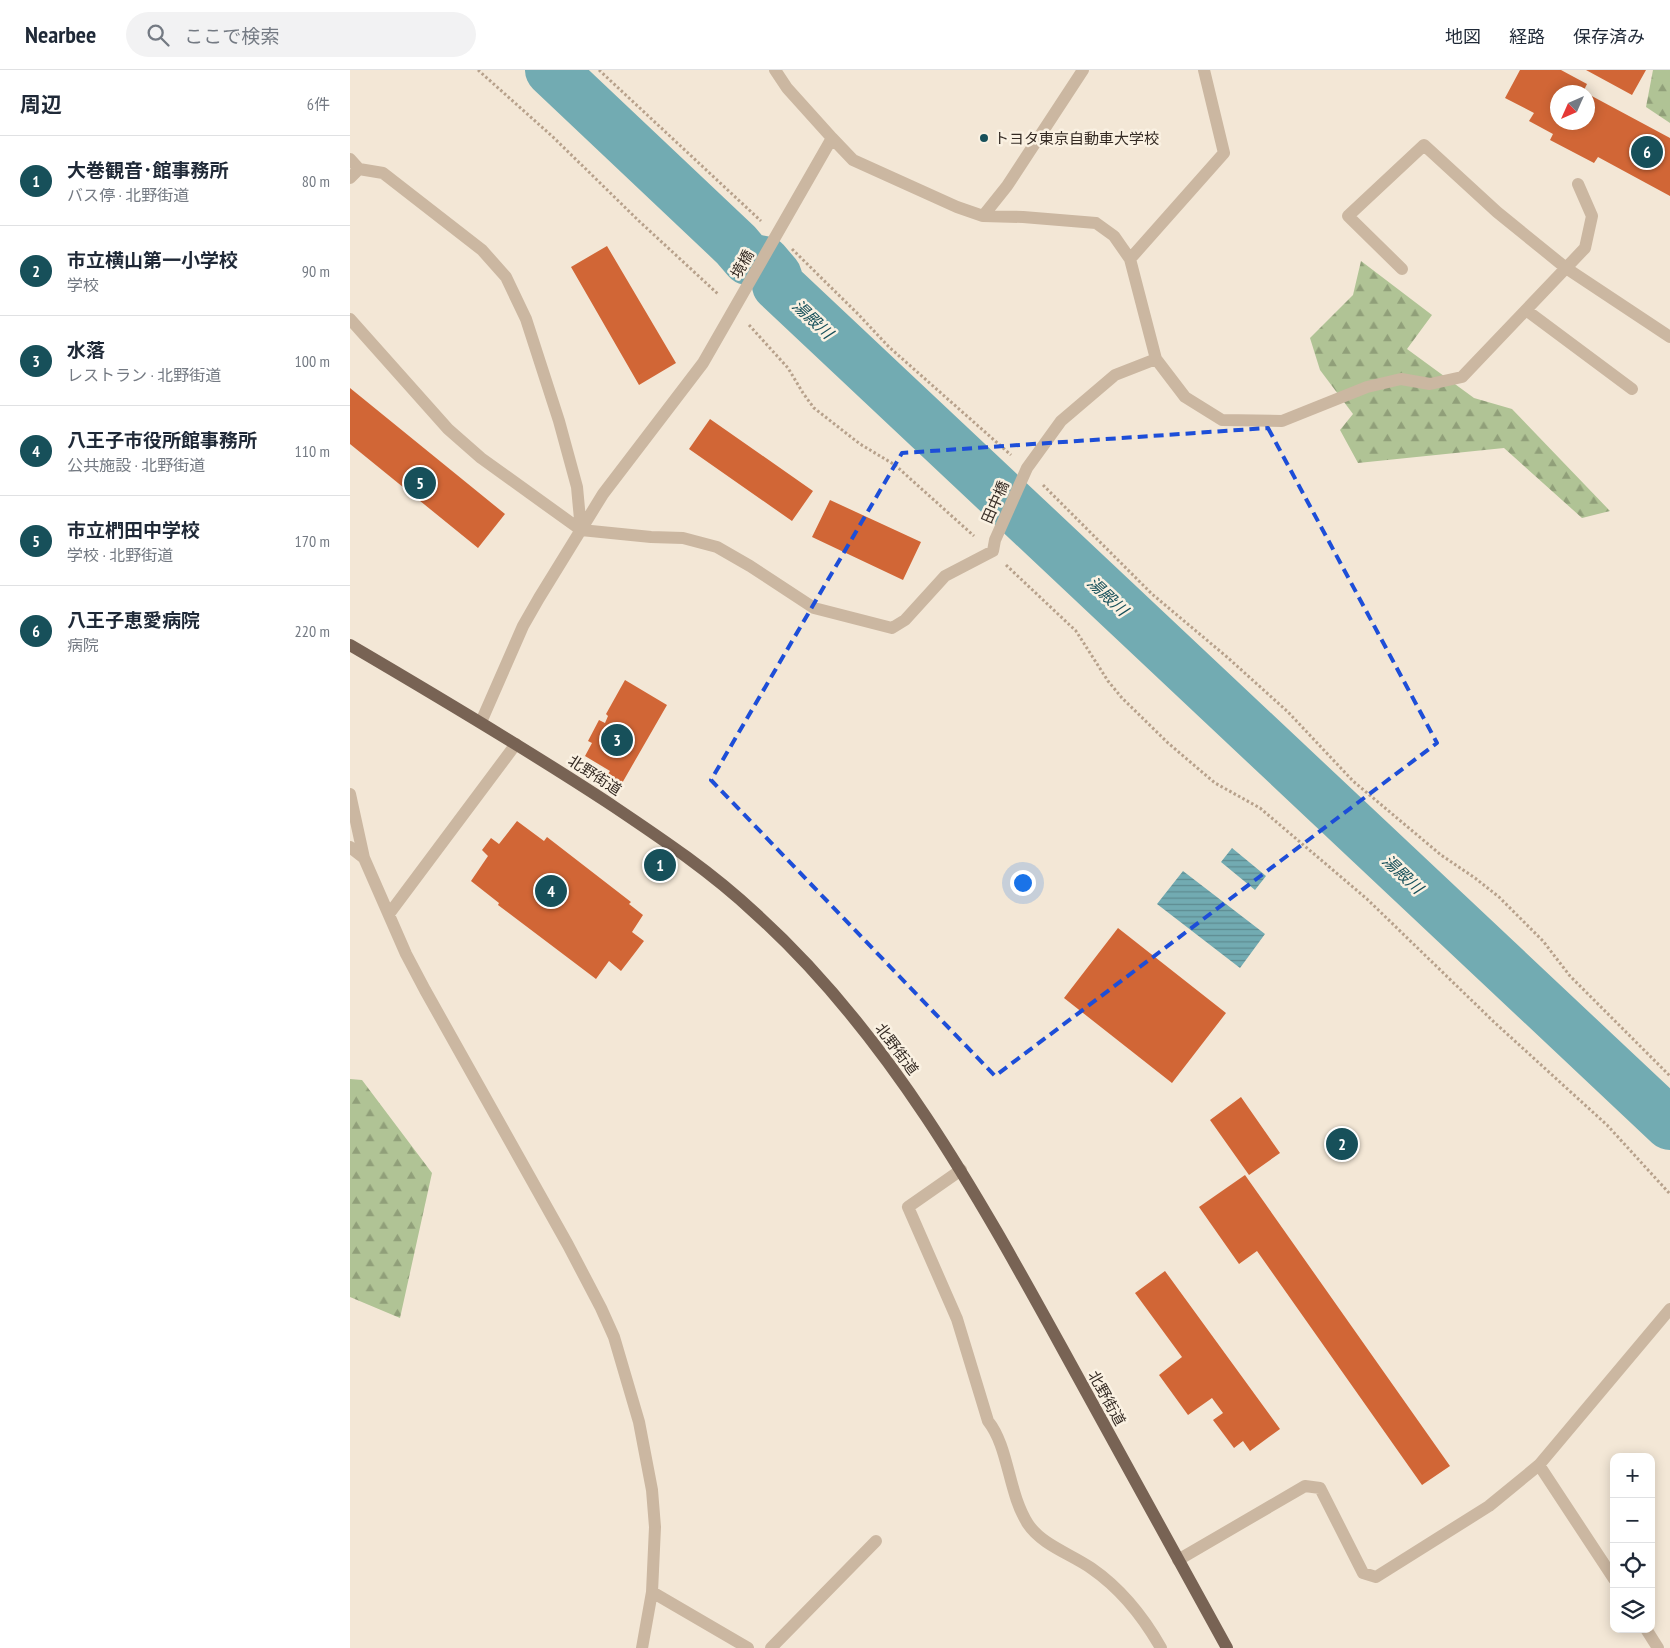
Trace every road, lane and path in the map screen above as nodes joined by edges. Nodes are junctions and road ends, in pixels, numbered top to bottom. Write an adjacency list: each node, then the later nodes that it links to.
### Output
1 (478, 70): 15 (path)
2 (599, 70): 11 (path)
3 (775, 70): 6 (street)
4 (1083, 70): 10 (street)
5 (1204, 70): 12 (street)
6 (832, 138): 10 (street); 11 (street, 境橋)
7 (350, 159): 8 (street)
8 (354, 174): 22 (street)
9 (1578, 184): 13 (street)
10 (983, 216): 12 (street)
11 (774, 238): 15 (street, 境橋); 21 (path)
12 (1130, 259): 19 (street)
13 (1566, 268): 14 (street); 16 (street); 18 (street)
14 (1402, 269)
15 (737, 304): 22 (street, 境橋); 23 (path)
16 (1526, 310): 19 (street); 20 (street)
17 (350, 318): 22 (street)
18 (1670, 337)
19 (1156, 359): 21 (street, 田中橋)
20 (1632, 389)
21 (1025, 473): 23 (street, 田中橋); 31 (path)
22 (581, 530): 23 (street); 25 (street, 境橋)
23 (994, 546): 33 (path)
24 (350, 645): 25 (main road, 北野街道)
25 (482, 722): 26 (main road, 北野街道)
26 (516, 744): 30 (street); 32 (main road, 北野街道)
27 (350, 794): 29 (street)
28 (350, 847): 29 (street)
29 (364, 858): 30 (street)
30 (389, 914): 39 (street)
31 (1670, 1076)
32 (961, 1170): 37 (main road, 北野街道); 44 (street)
33 (1670, 1194)
34 (1670, 1309): 35 (street)
35 (1539, 1465): 37 (street); 38 (street)
36 (876, 1541): 43 (street)
37 (1178, 1560): 45 (main road, 北野街道)
38 (1610, 1573)
39 (652, 1592): 41 (street); 42 (street)
40 (1649, 1633): 46 (street)
41 (642, 1648)
42 (748, 1648)
43 (771, 1648)
44 (1161, 1648)
45 (1227, 1648)
46 (1658, 1648)

